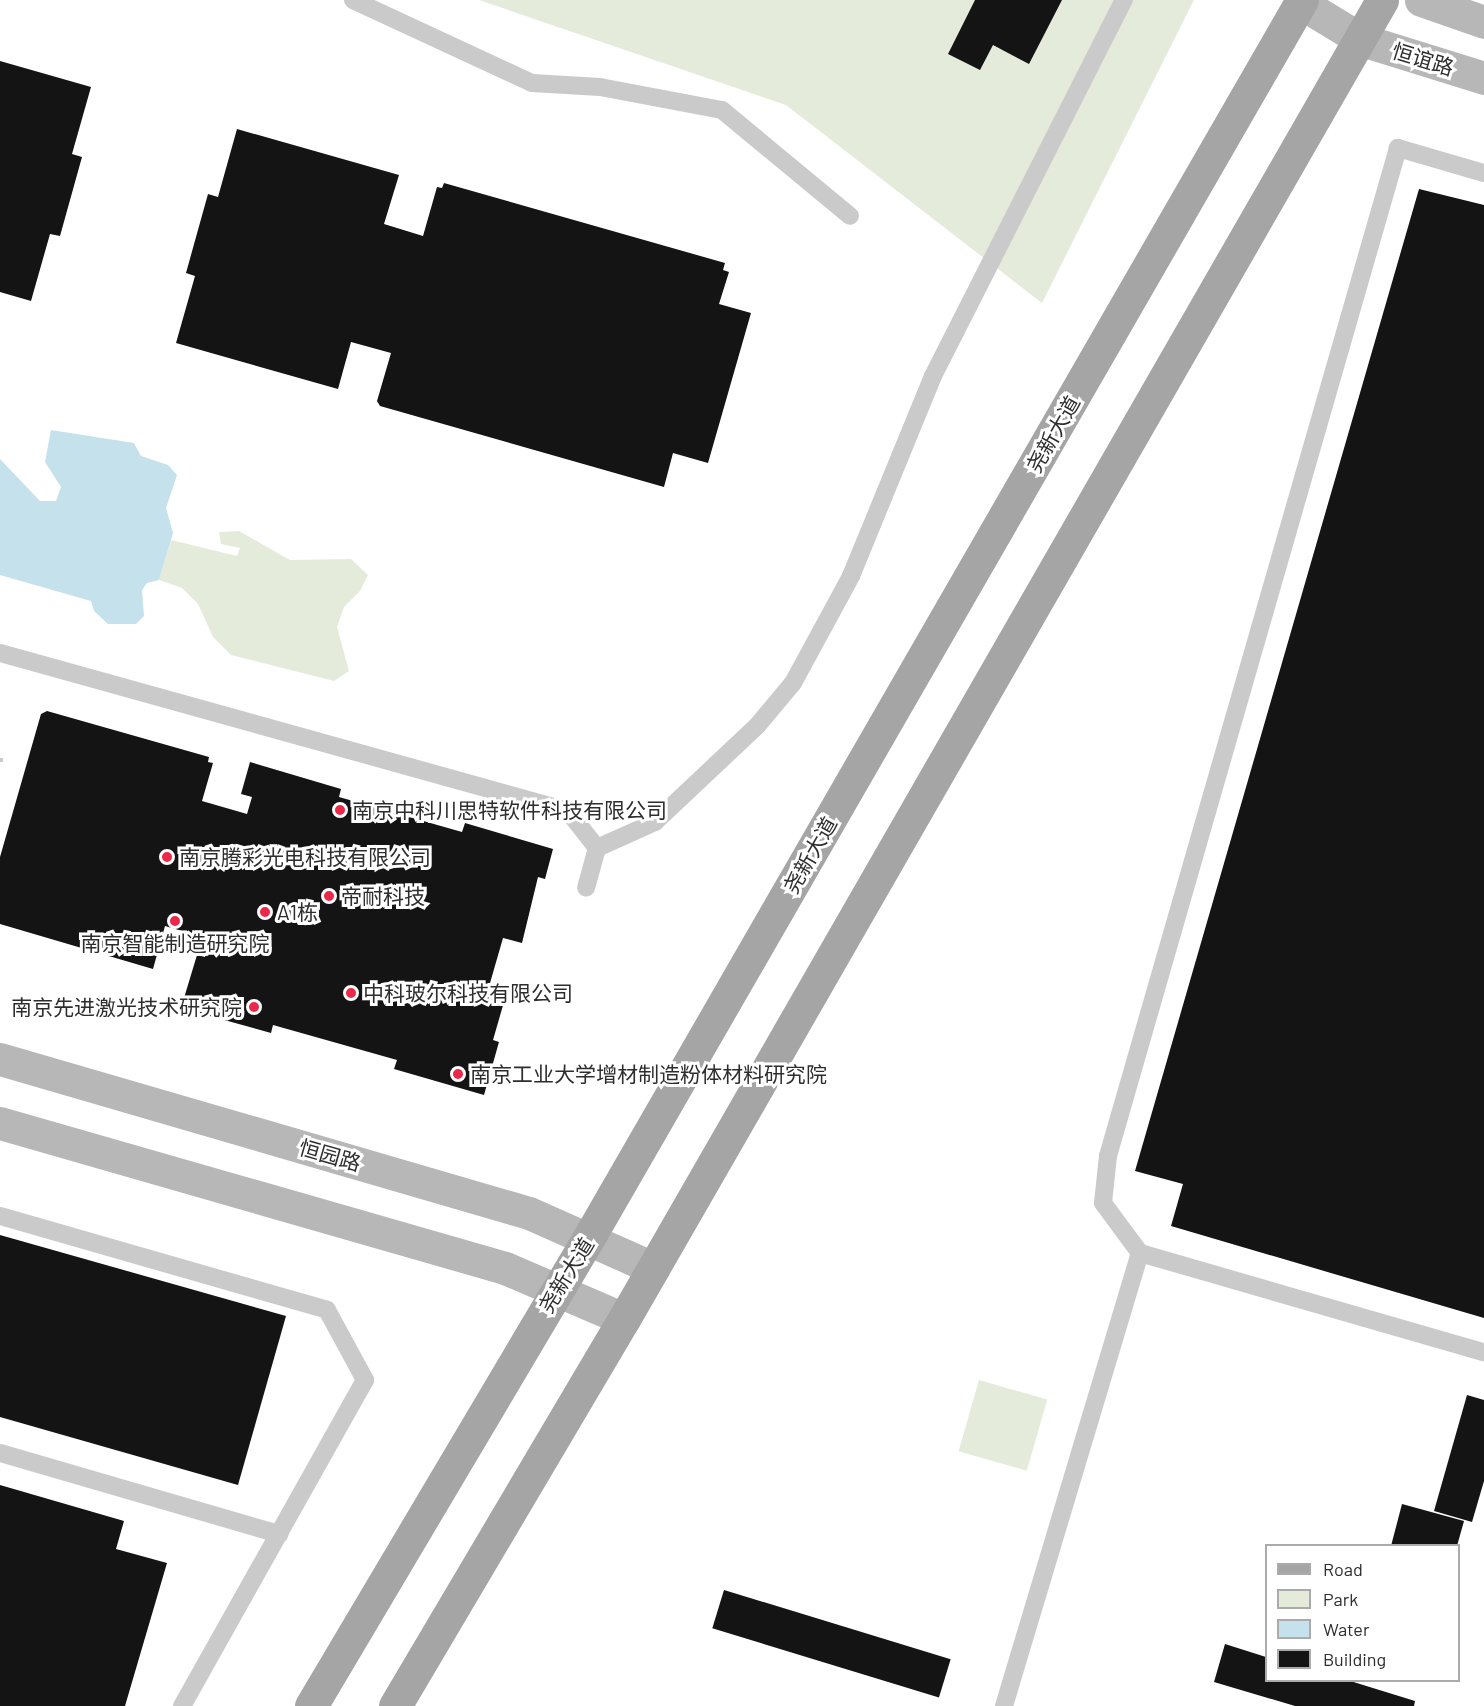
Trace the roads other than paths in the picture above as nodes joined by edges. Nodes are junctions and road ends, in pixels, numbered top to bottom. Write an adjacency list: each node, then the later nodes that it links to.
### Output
1 (353, 0): 10 (lane)
2 (1124, 0): 12 (lane)
3 (1382, 0): 7 (main road)
4 (1421, 0): 6 (street)
5 (1301, 2): 7 (street, 恒谊路); 17 (main road, 尧新大道)
6 (1484, 22)
7 (1362, 40): 8 (street, 恒谊路); 19 (main road)
8 (1484, 78)
9 (1484, 173): 18 (lane)
10 (850, 216)
11 (0, 653): 12 (lane)
12 (597, 848): 13 (lane)
13 (586, 888)
14 (0, 1059): 17 (street, 恒园路)
15 (0, 1123): 20 (street)
16 (0, 1216): 24 (lane)
17 (588, 1239): 19 (street, 恒园路); 20 (main road, 尧新大道)
18 (1140, 1253): 22 (lane); 28 (lane)
19 (653, 1268): 21 (main road)
20 (556, 1289): 21 (street); 26 (main road, 尧新大道)
21 (624, 1319): 27 (main road)
22 (1484, 1352)
23 (0, 1453): 24 (lane)
24 (279, 1534): 25 (lane)
25 (182, 1706)
26 (311, 1706)
27 (395, 1706)
28 (1004, 1706)

